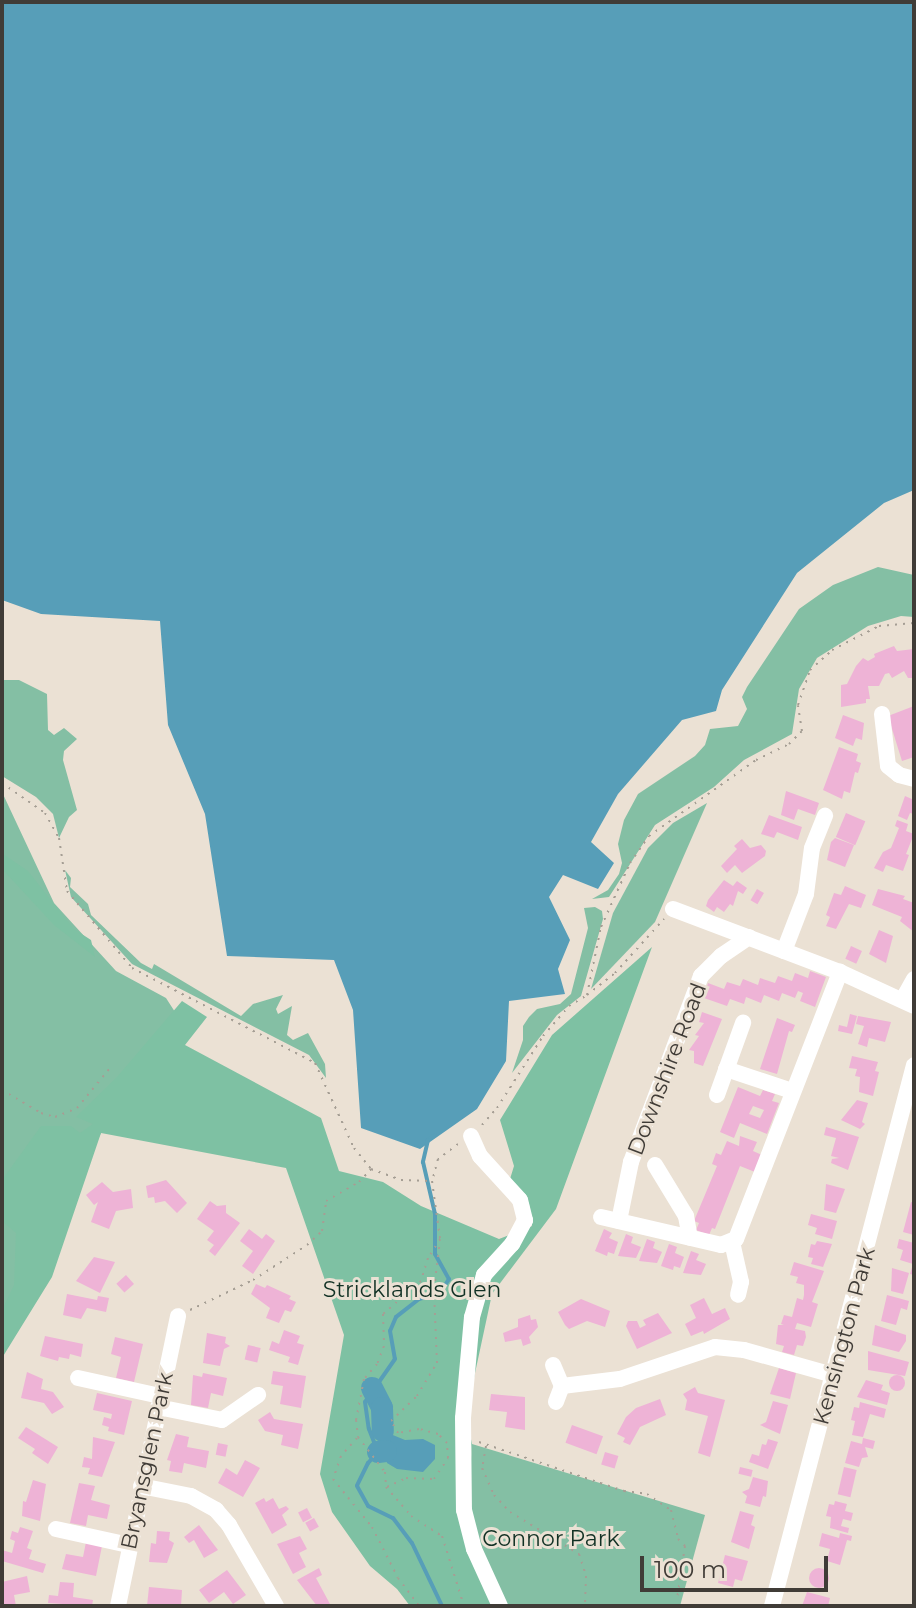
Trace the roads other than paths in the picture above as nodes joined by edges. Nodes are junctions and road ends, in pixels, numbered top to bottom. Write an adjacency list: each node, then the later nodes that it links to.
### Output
1 (882, 714): 2 (street)
2 (914, 779)
3 (825, 815): 6 (street)
4 (673, 909): 5 (street)
5 (749, 937): 6 (street); 18 (street, Downshire Road)
6 (784, 951): 7 (street)
7 (840, 972): 9 (street); 13 (street)
8 (914, 979): 9 (street)
9 (909, 1002)
10 (743, 1023): 12 (street)
11 (914, 1065): 24 (street, Kensington Park)
12 (726, 1069): 13 (street); 14 (street)
13 (792, 1091): 20 (street)
14 (717, 1095)
15 (471, 1136): 35 (street)
16 (655, 1165): 19 (street)
17 (601, 1217): 18 (street)
18 (619, 1221): 19 (street)
19 (690, 1238): 20 (street)
20 (732, 1242): 21 (street)
21 (738, 1295)
22 (178, 1316): 28 (street, Bryansglen Park)
23 (553, 1365): 26 (street)
24 (833, 1375): 26 (street); 36 (street, Kensington Park)
25 (78, 1378): 28 (street)
26 (562, 1386): 29 (street)
27 (258, 1395): 28 (street)
28 (159, 1402): 30 (street, Bryansglen Park)
29 (556, 1402)
30 (141, 1486): 32 (street, Bryansglen Park); 34 (street)
31 (56, 1529): 32 (street)
32 (129, 1545): 33 (street, Bryansglen Park)
33 (118, 1606)
34 (276, 1606)
35 (500, 1606)
36 (772, 1606)

